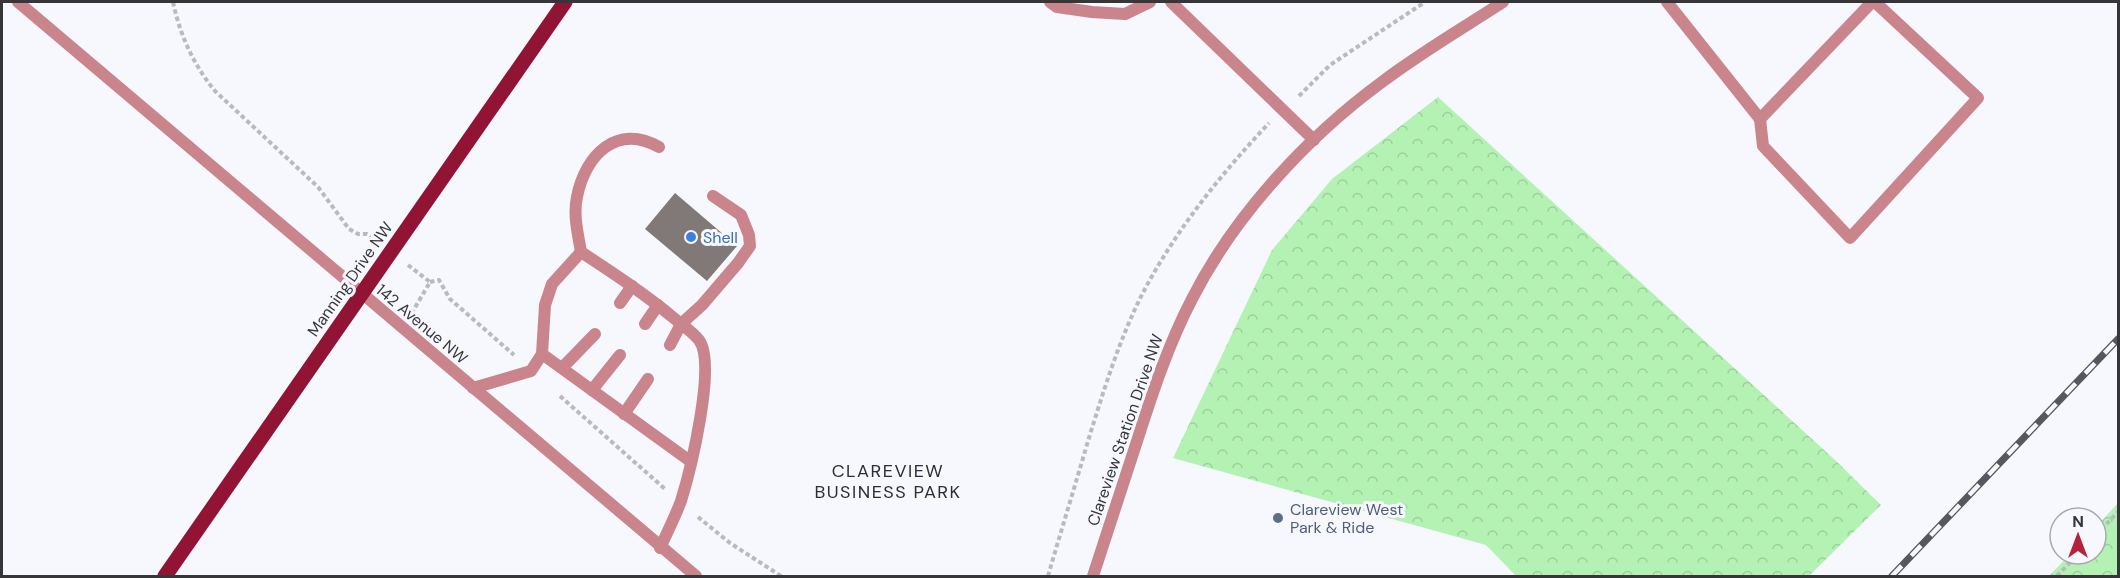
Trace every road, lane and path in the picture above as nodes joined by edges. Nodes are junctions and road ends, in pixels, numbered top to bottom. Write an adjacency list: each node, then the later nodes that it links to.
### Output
1 (18, 2): 18 (street, 142 Avenue NW)
2 (173, 2): 14 (path)
3 (564, 2): 14 (main road, Manning Drive NW)
4 (1050, 2): 5 (street)
5 (1150, 2)
6 (1171, 2): 11 (street)
7 (1503, 2): 11 (street, Clareview Station Drive NW)
8 (1667, 2): 10 (street)
9 (1874, 2): 10 (street); 10 (street)
10 (1760, 119)
11 (1314, 140): 40 (street, Clareview Station Drive NW)
12 (658, 147): 15 (street)
13 (713, 196): 22 (street)
14 (391, 252): 16 (path); 18 (main road, Manning Drive NW)
15 (581, 252): 17 (street); 26 (street)
16 (430, 282): 23 (path); 29 (path)
17 (632, 286): 19 (street); 20 (street)
18 (362, 294): 23 (street, 142 Avenue NW); 37 (main road, Manning Drive NW)
19 (620, 303)
20 (658, 305): 21 (street); 22 (street)
21 (645, 324)
22 (681, 324): 25 (street); 34 (street)
23 (402, 329): 31 (street, 142 Avenue NW)
24 (595, 334): 28 (street)
25 (670, 345)
26 (542, 354): 28 (street); 29 (street)
27 (620, 355): 32 (street)
28 (562, 368): 32 (street)
29 (531, 371): 31 (street); 35 (path)
30 (648, 379): 33 (street)
31 (473, 388): 36 (street, 142 Avenue NW)
32 (592, 390): 33 (street)
33 (624, 414): 34 (street)
34 (690, 462): 35 (street)
35 (681, 502): 36 (street); 39 (path)
36 (660, 548): 38 (street, 142 Avenue NW)
37 (165, 576)
38 (696, 576)
39 (781, 576)
40 (1093, 576)

